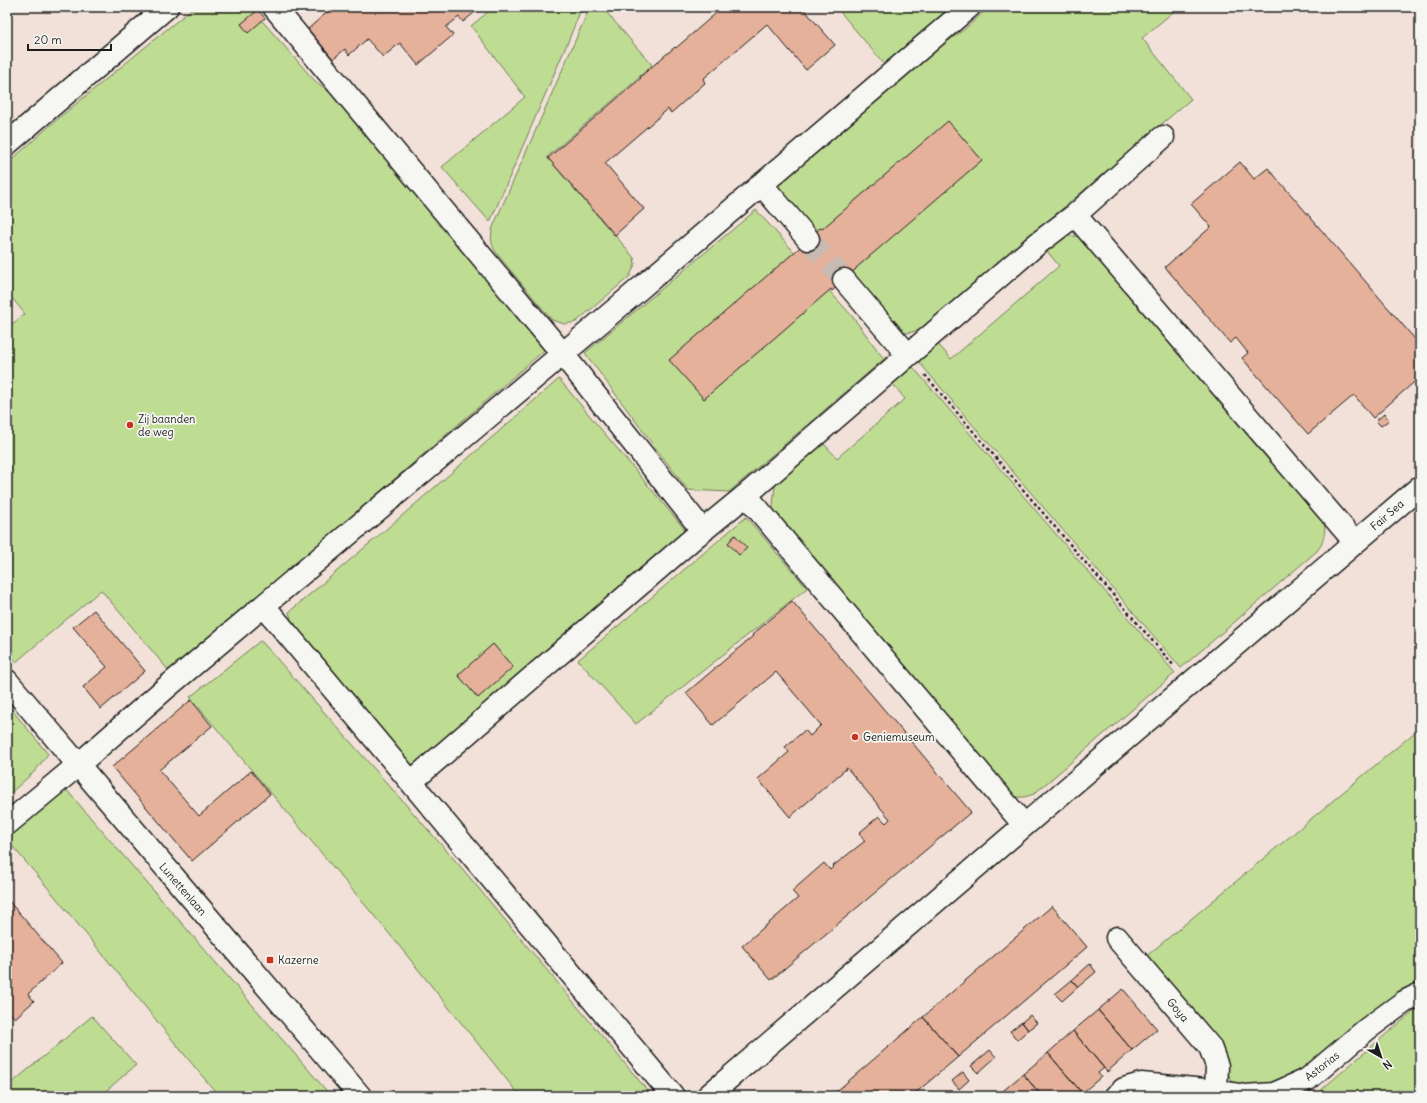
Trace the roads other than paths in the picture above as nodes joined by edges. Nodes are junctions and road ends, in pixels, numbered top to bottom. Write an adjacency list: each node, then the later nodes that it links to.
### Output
1 (167, 7): 5 (street)
2 (274, 7): 10 (street)
3 (969, 7): 6 (street)
4 (1163, 137): 7 (street)
5 (7, 144)
6 (761, 184): 8 (street); 10 (street)
7 (1075, 214): 11 (street); 15 (street)
8 (808, 239)
9 (844, 280): 11 (street)
10 (562, 353): 14 (street); 16 (street)
11 (908, 355): 13 (street)
12 (1420, 487): 15 (street, Fair Sea)
13 (746, 495): 14 (street); 21 (street)
14 (703, 531): 19 (street)
15 (1355, 542): 21 (street, Fair Sea)
16 (264, 606): 18 (street); 19 (street)
17 (7, 680): 18 (street, Lunettenlaan)
18 (78, 765): 20 (street); 26 (street, Lunettenlaan)
19 (411, 782): 27 (street)
20 (7, 824)
21 (1024, 825): 28 (street, Fair Sea)
22 (1117, 938): 24 (street, Goya)
23 (1420, 994): 25 (street, Astorias)
24 (1216, 1091): 25 (street, Astorias); 29 (street, Astorias)
25 (1274, 1095)
26 (360, 1096)
27 (673, 1096)
28 (708, 1096)
29 (1116, 1096)

